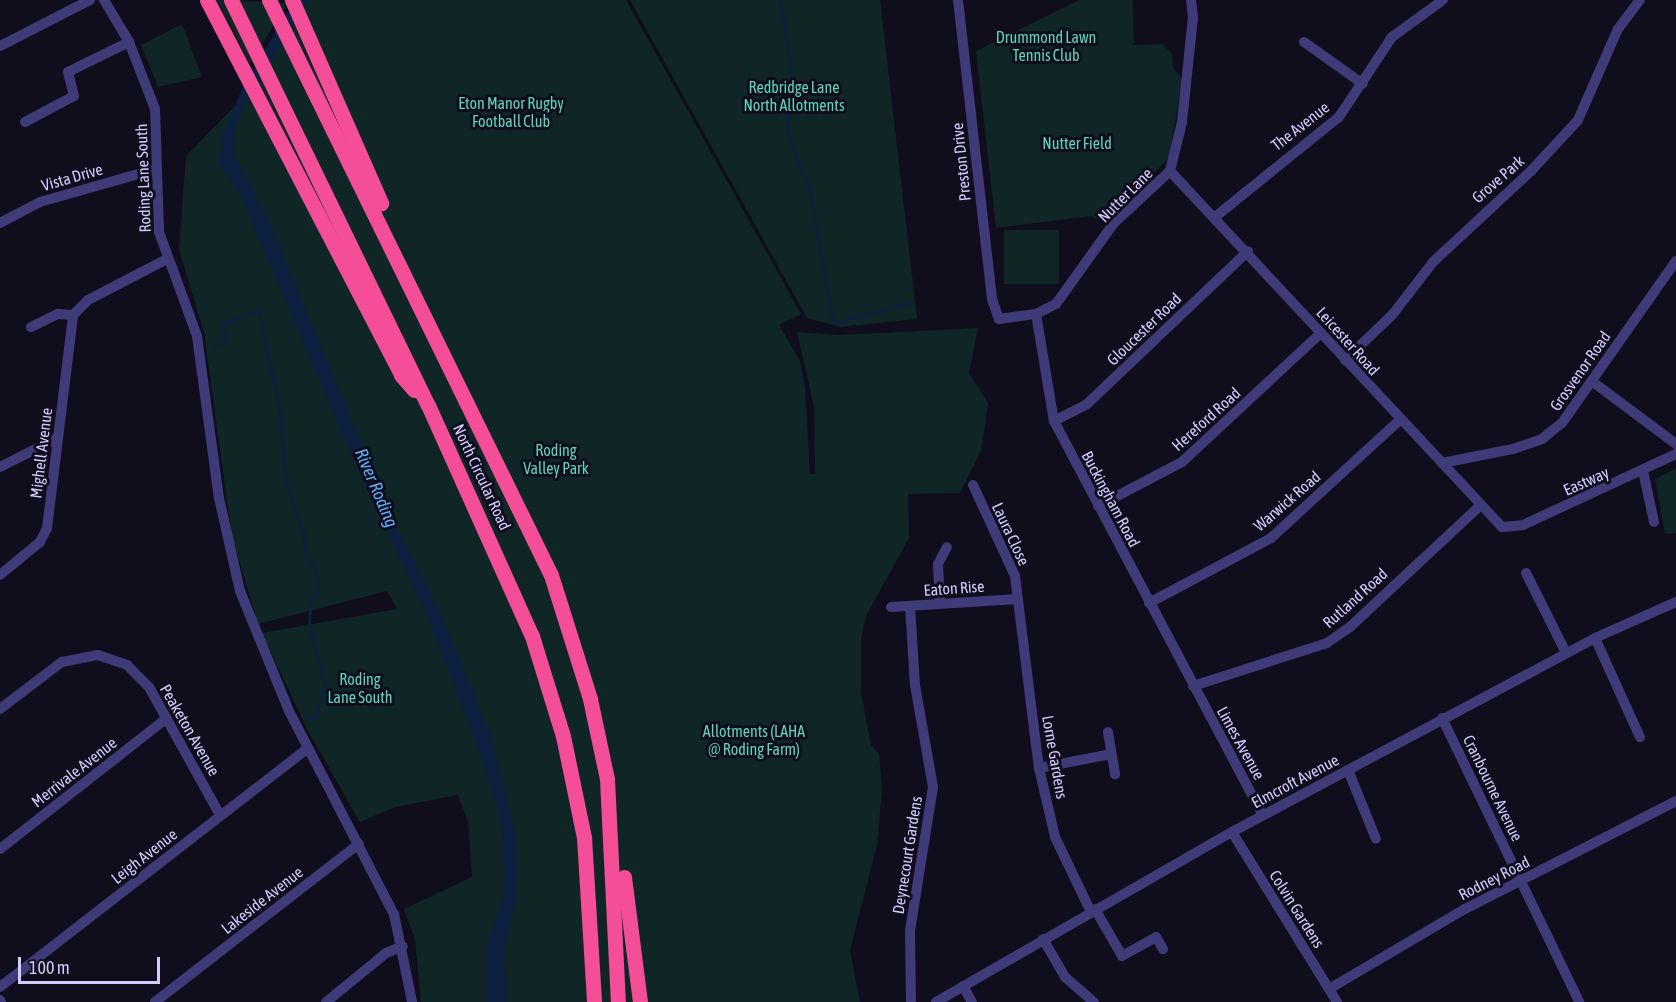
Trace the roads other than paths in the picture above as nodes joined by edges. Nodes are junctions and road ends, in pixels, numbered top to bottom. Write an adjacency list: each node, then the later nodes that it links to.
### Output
1 (90, 0): 13 (street)
2 (104, 0): 11 (street, Roding Lane South)
3 (207, 0): 31 (highway)
4 (231, 0): 31 (highway, North Circular Road)
5 (269, 0): 23 (highway, North Circular Road)
6 (292, 0): 23 (highway)
7 (958, 0): 26 (street, Preston Drive)
8 (1191, 0): 17 (street, Nutter Lane)
9 (1443, 0): 14 (street, The Avenue)
10 (1640, 0): 29 (street, Grove Park)
11 (129, 42): 15 (street); 16 (street, Roding Lane South)
12 (1304, 42): 14 (street)
13 (0, 46)
14 (1363, 84): 18 (street, The Avenue)
15 (25, 122)
16 (156, 168): 19 (street, Vista Drive); 21 (street, Roding Lane South)
17 (1170, 171): 18 (street, Leicester Road); 24 (street, Nutter Lane)
18 (1215, 217): 20 (street, Leicester Road)
19 (0, 223)
20 (1248, 251): 28 (street, Leicester Road); 33 (street, Gloucester Road)
21 (167, 259): 25 (street); 62 (street, Roding Lane South)
22 (1676, 261): 30 (street, Grosvenor Road)
23 (415, 292): 67 (highway, North Circular Road)
24 (1036, 314): 26 (street, Nutter Lane); 33 (street, Buckingham Road)
25 (73, 315): 27 (street); 34 (street, Mighell Avenue)
26 (999, 319)
27 (31, 327)
28 (1321, 333): 29 (street, Leicester Road); 42 (street, Hereford Road)
29 (1345, 360): 32 (street, Leicester Road)
30 (1593, 382): 35 (street); 37 (street, Grosvenor Road)
31 (428, 405): 83 (highway, North Circular Road)
32 (1400, 420): 37 (street, Leicester Road); 50 (street, Warwick Road)
33 (1054, 421): 42 (street, Buckingham Road)
34 (57, 438): 38 (street); 47 (street, Mighell Avenue)
35 (1676, 444)
36 (1676, 454): 39 (street, Eastway)
37 (1442, 463): 41 (street, Leicester Road)
38 (0, 467)
39 (1644, 471): 43 (street); 44 (street, Eastway)
40 (972, 485): 48 (street, Laura Close)
41 (1481, 505): 44 (street, Leicester Road); 56 (street, Rutland Road)
42 (1098, 506): 50 (street, Buckingham Road)
43 (1654, 522)
44 (1505, 528)
45 (947, 547): 51 (street)
46 (1526, 573): 55 (street)
47 (0, 574)
48 (1018, 599): 51 (street, Eaton Rise); 64 (street, Lorne Gardens)
49 (1676, 602): 54 (street, Elmcroft Avenue)
50 (1149, 603): 56 (street, Buckingham Road)
51 (940, 604): 52 (street, Eaton Rise)
52 (910, 606): 53 (street, Eaton Rise); 89 (street, Deynecourt Gardens)
53 (891, 607)
54 (1595, 639): 55 (street, Elmcroft Avenue); 61 (street)
55 (1566, 653): 59 (street, Elmcroft Avenue)
56 (1192, 686): 70 (street, Limes Avenue)
57 (0, 709): 58 (street, Peaketon Avenue)
58 (167, 718): 69 (street, Peaketon Avenue); 74 (street, Merrivale Avenue)
59 (1442, 718): 65 (street, Elmcroft Avenue); 75 (street, Cranbourne Avenue)
60 (1108, 732): 63 (street)
61 (1640, 737)
62 (308, 749): 69 (street, Leigh Avenue); 73 (street, Roding Lane South)
63 (1111, 754): 64 (street); 66 (street)
64 (1039, 768): 76 (street, Lorne Gardens)
65 (1348, 770): 70 (street, Elmcroft Avenue); 72 (street)
66 (1115, 774)
67 (607, 779): 84 (highway, North Circular Road); 85 (highway)
68 (1676, 801): 75 (street, Rodney Road)
69 (220, 815): 81 (street, Leigh Avenue)
70 (1263, 815): 71 (street, Elmcroft Avenue)
71 (1232, 832): 76 (street, Elmcroft Avenue); 82 (street, Colvin Gardens)
72 (1376, 839)
73 (359, 844): 78 (street, Roding Lane South); 86 (street, Lakeside Avenue)
74 (0, 849)
75 (1521, 880): 82 (street, Rodney Road); 94 (street, Cranbourne Avenue)
76 (1093, 911): 77 (street, Elmcroft Avenue); 79 (street, Lorne Gardens)
77 (1043, 939): 80 (street, Elmcroft Avenue); 92 (street)
78 (403, 946): 87 (street); 88 (street, Roding Lane South)
79 (1163, 949)
80 (963, 986): 90 (street, Elmcroft Avenue); 91 (street)
81 (0, 987)
82 (1329, 989): 93 (street, Colvin Gardens)
83 (594, 996)
84 (618, 996)
85 (640, 996)
86 (155, 1002)
87 (326, 1002)
88 (412, 1002)
89 (911, 1002)
90 (936, 1002)
91 (972, 1002)
92 (1094, 1002)
93 (1337, 1002)
94 (1579, 1002)

